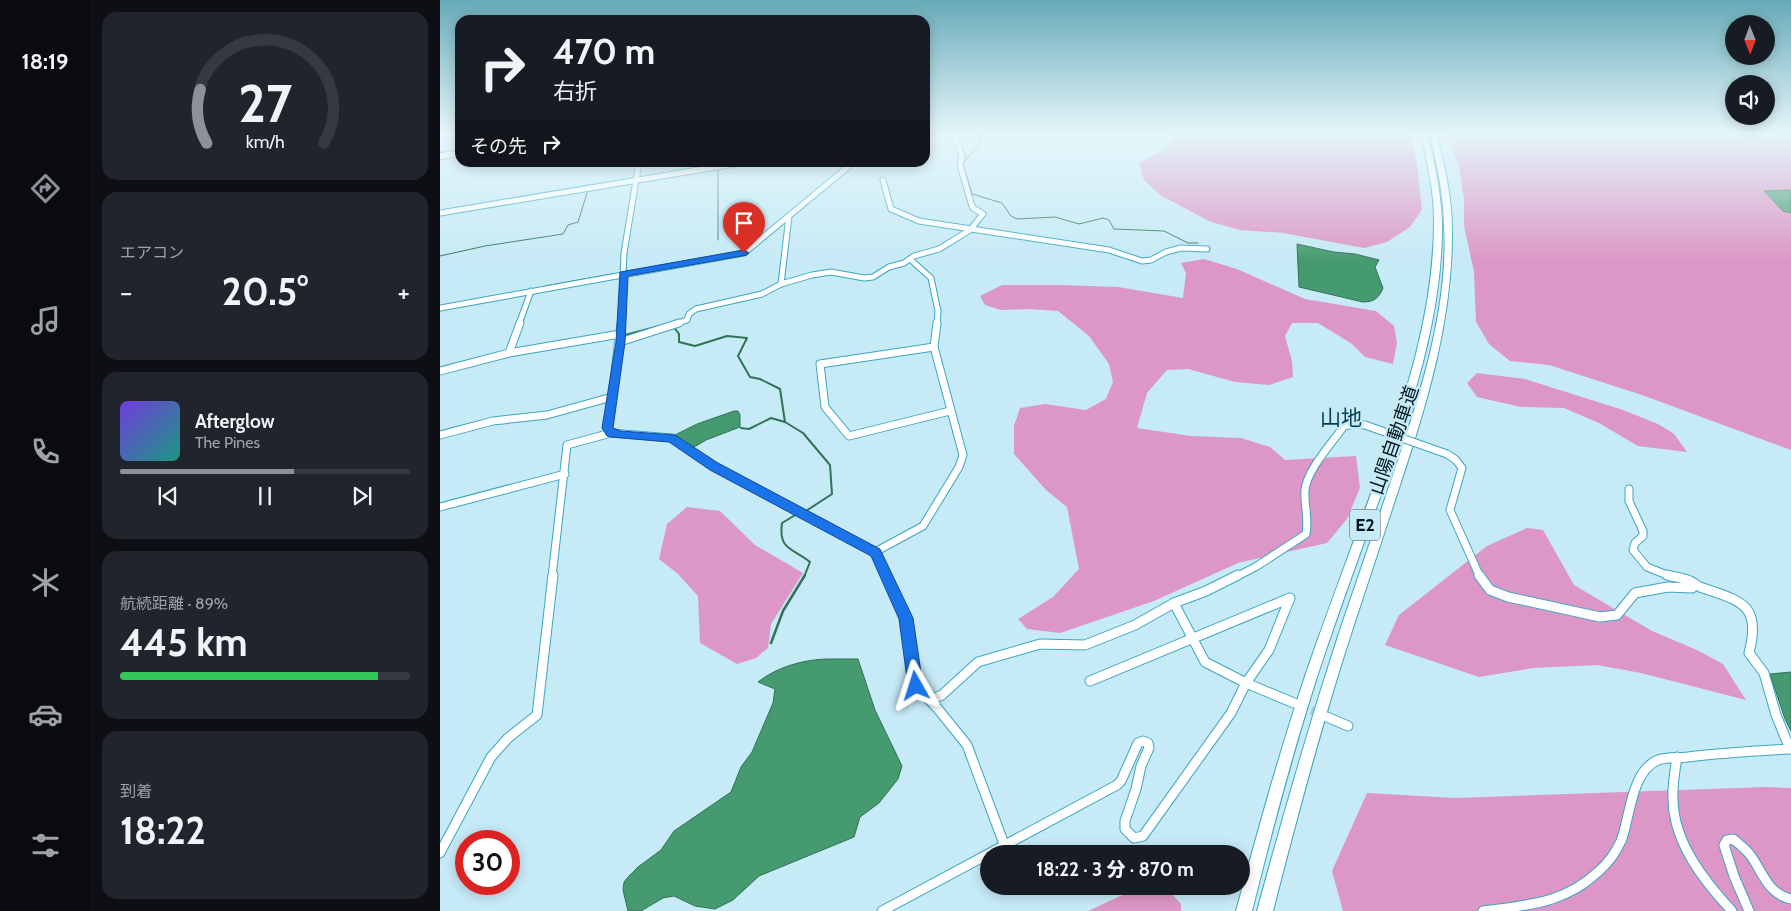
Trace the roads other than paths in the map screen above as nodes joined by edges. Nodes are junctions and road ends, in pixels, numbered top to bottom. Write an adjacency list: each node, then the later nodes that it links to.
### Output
1 (637, 176): 7 (street)
2 (664, 176): 7 (street)
3 (838, 176): 10 (street)
4 (963, 176): 11 (street)
5 (1432, 176): 45 (highway, 山陽自動車道 / E2)
6 (1442, 176): 46 (highway, 山陽自動車道 / E2)
7 (637, 180): 9 (street); 14 (street)
8 (883, 180): 11 (street)
9 (440, 213)
10 (790, 216): 14 (street); 15 (street)
11 (970, 230): 12 (street); 13 (street)
12 (1207, 249)
13 (910, 259): 15 (street); 20 (street)
14 (624, 274): 16 (street); 18 (street)
15 (781, 284): 19 (street)
16 (530, 291): 17 (street); 21 (street)
17 (440, 308)
18 (620, 334): 19 (street); 21 (street)
19 (620, 342): 23 (street)
20 (934, 347): 24 (street); 24 (street)
21 (509, 353): 22 (street)
22 (440, 371)
23 (612, 397): 25 (street); 26 (street)
24 (950, 411): 30 (street)
25 (611, 433): 27 (street); 30 (street)
26 (440, 435)
27 (565, 474): 29 (street); 42 (street)
28 (1629, 489): 31 (street)
29 (440, 507)
30 (875, 552): 36 (street)
31 (1695, 585): 32 (street, bridge); 40 (street)
32 (1174, 603): 33 (street); 36 (street)
33 (1192, 638): 34 (street); 35 (street); 35 (street)
34 (1090, 681)
35 (1246, 683): 37 (street); 41 (street)
36 (930, 700): 41 (street)
37 (1294, 703)
38 (1327, 717): 39 (street)
39 (1348, 726)
40 (1677, 757): 47 (street); 48 (street)
41 (1004, 844): 44 (street)
42 (440, 853)
43 (1791, 899): 49 (street)
44 (882, 911)
45 (1244, 911)
46 (1265, 911)
47 (1483, 911)
48 (1732, 911)
49 (1749, 911)

